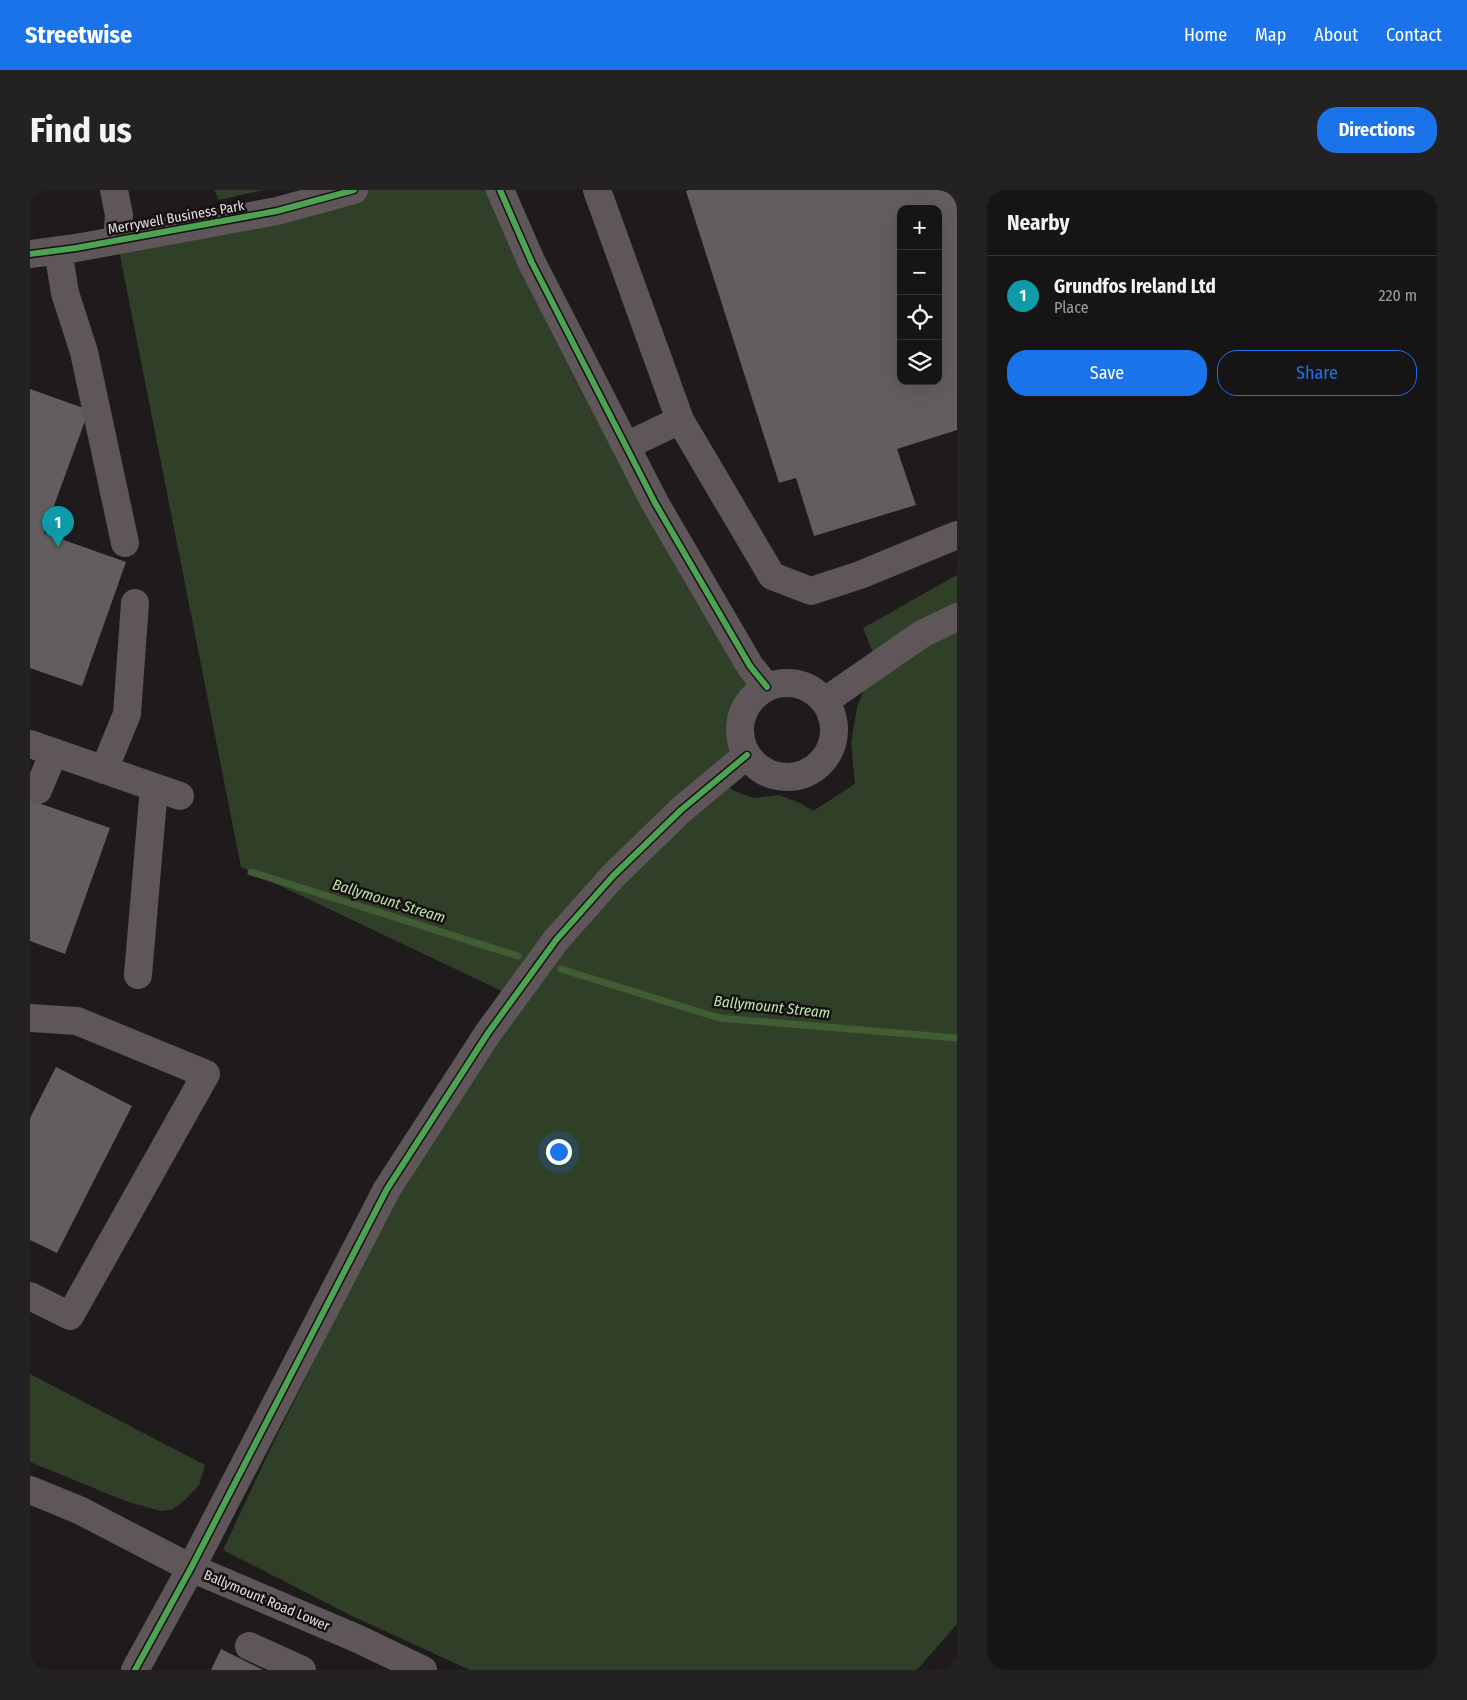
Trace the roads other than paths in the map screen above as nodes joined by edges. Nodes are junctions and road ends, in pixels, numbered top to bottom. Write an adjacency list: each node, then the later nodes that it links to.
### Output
1 (114, 190): 5 (street)
2 (354, 190): 5 (street, Merrywell Business Park)
3 (500, 190): 9 (street)
4 (597, 190): 8 (street)
5 (117, 240): 6 (street, Merrywell Business Park)
6 (58, 250): 7 (street, Merrywell Business Park); 11 (street)
7 (30, 254)
8 (680, 420): 9 (street); 10 (street)
9 (626, 446): 14 (street)
10 (957, 535)
11 (125, 543)
12 (135, 603): 18 (street)
13 (957, 617): 15 (street)
14 (767, 687): 15 (street); 17 (street)
15 (825, 701): 17 (street)
16 (42, 748): 18 (street); 20 (street)
17 (747, 755): 26 (street)
18 (104, 770): 19 (street)
19 (154, 787): 21 (street); 22 (street)
20 (38, 790)
21 (180, 796)
22 (138, 975)
23 (30, 1018): 24 (street)
24 (30, 1296)
25 (30, 1490): 26 (street, Ballymount Road Lower)
26 (191, 1568): 28 (street); 30 (street, Ballymount Road Lower)
27 (249, 1646): 29 (street)
28 (136, 1670)
29 (302, 1670)
30 (423, 1670)

